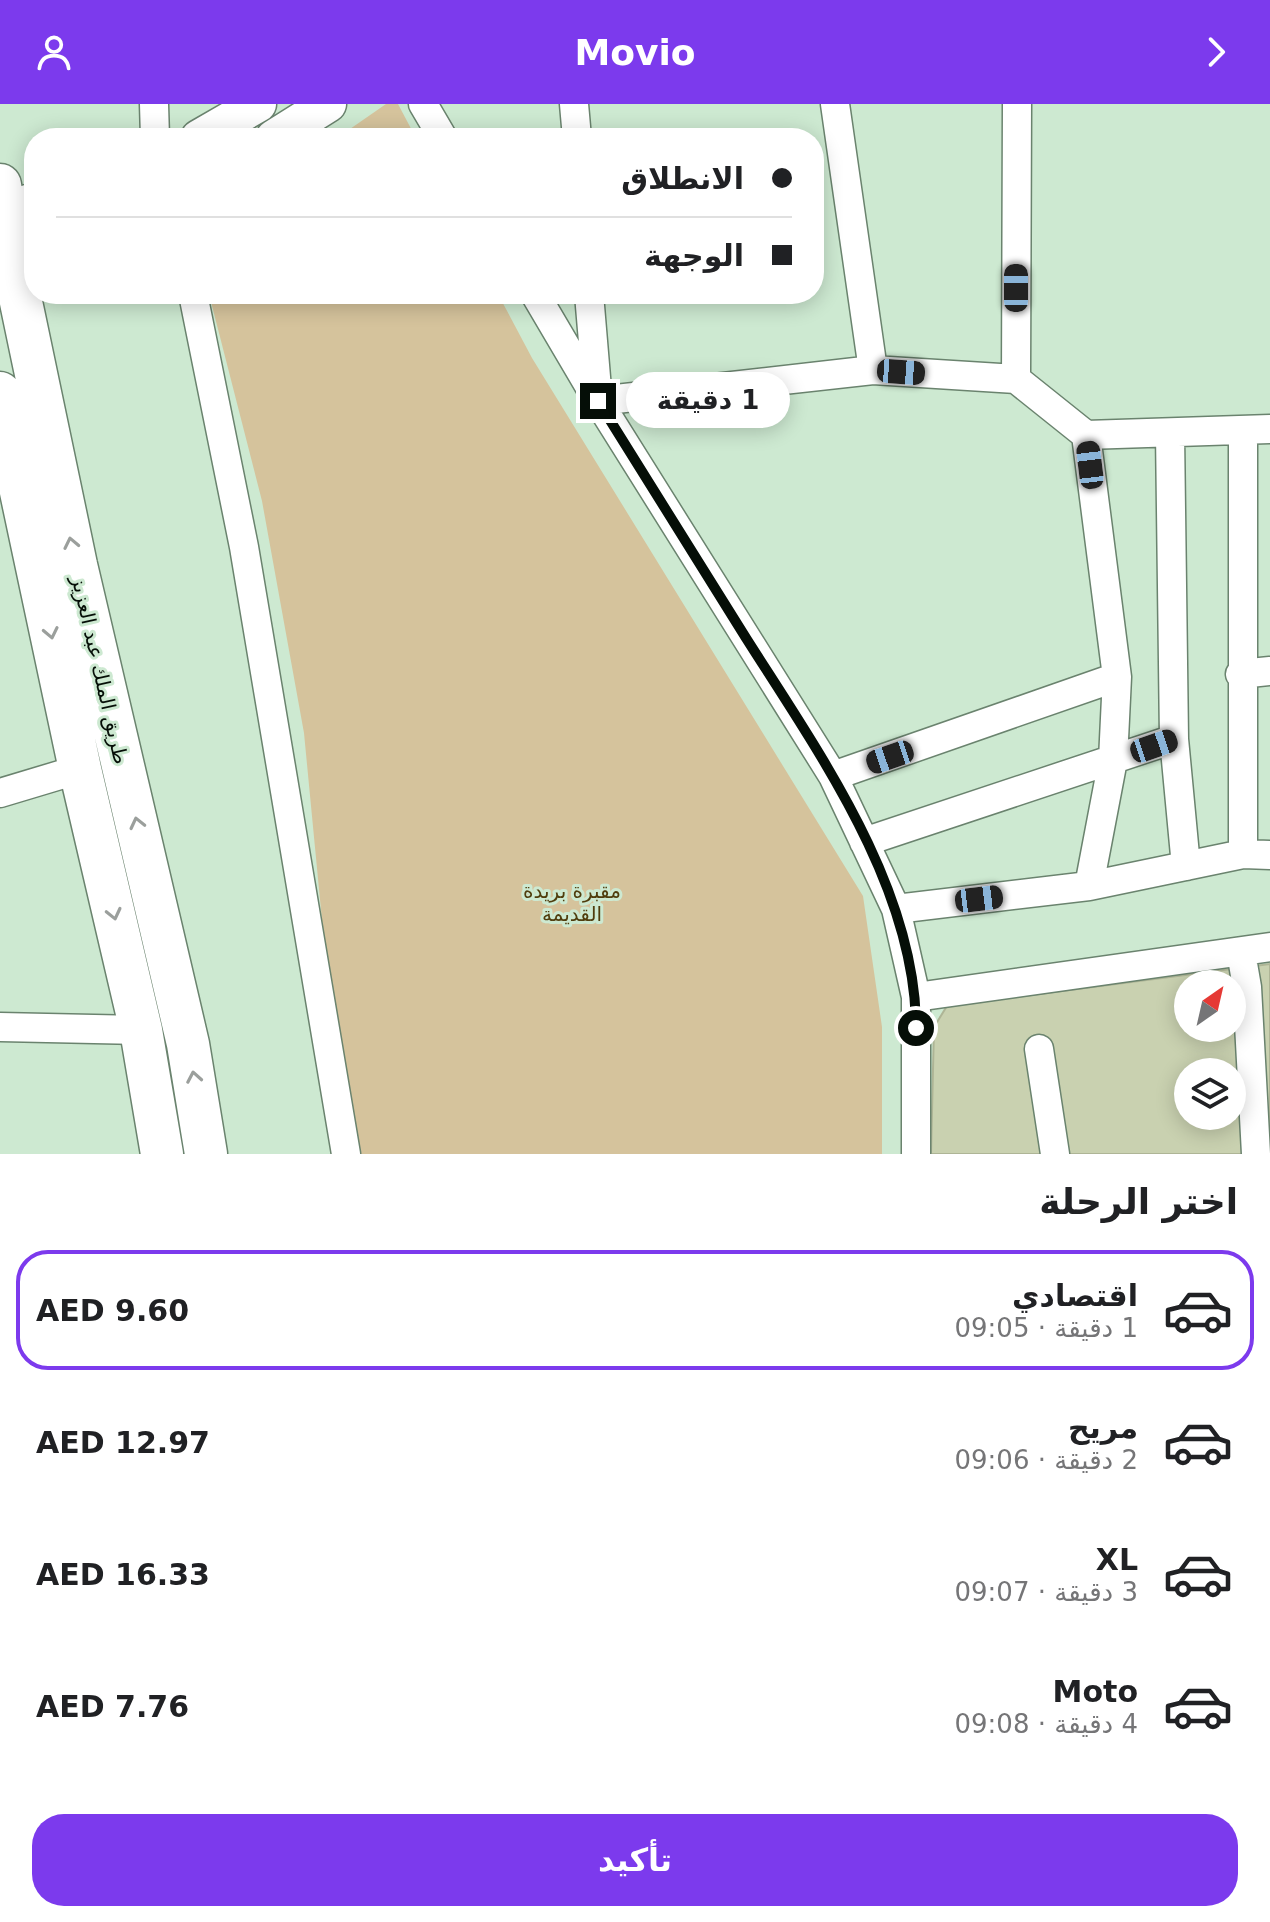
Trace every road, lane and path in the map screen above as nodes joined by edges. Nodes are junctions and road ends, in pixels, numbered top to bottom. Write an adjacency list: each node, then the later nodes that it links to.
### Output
1 (154, 104): 8 (street)
2 (258, 104): 9 (main road)
3 (328, 104): 10 (main road)
4 (423, 104): 11 (street)
5 (574, 104): 12 (street)
6 (835, 104): 20 (street)
7 (1017, 104): 21 (street)
8 (155, 128)
9 (216, 128)
10 (290, 128)
11 (437, 128)
12 (576, 128)
13 (9, 202): 14 (highway, طريق الملك عبد العزيز)
14 (15, 257): 15 (highway, طريق الملك عبد العزيز, one-way to 14)
15 (24, 302)
16 (24, 304): 47 (highway, طريق الملك عبد العزيز, one-way to 16)
17 (195, 304): 48 (street)
18 (541, 304): 23 (street)
19 (590, 304): 23 (street)
20 (873, 370): 21 (street); 23 (street)
21 (1016, 379): 26 (street)
22 (0, 393): 32 (highway, طريق الملك عبد العزيز, one-way to 32)
23 (598, 401): 33 (street)
24 (1257, 430): 25 (street); 28 (street)
25 (1170, 433): 26 (street); 30 (street)
26 (1086, 435): 29 (street)
27 (1270, 671): 28 (street)
28 (1240, 674): 36 (street)
29 (1117, 677): 31 (street); 33 (street)
30 (1174, 739): 31 (street); 37 (street)
31 (1113, 760): 35 (street); 38 (street)
32 (80, 769): 34 (street); 44 (highway, طريق الملك عبد العزيز, one-way to 44)
33 (833, 776): 35 (street)
34 (0, 793)
35 (864, 842): 39 (street)
36 (1256, 855): 37 (street)
37 (1186, 866): 38 (street)
38 (1089, 886): 39 (street)
39 (896, 909): 42 (street)
40 (1270, 947): 41 (street)
41 (1241, 952): 42 (street); 51 (street)
42 (916, 997): 49 (street)
43 (0, 1027): 44 (street)
44 (141, 1030): 46 (highway, طريق الملك عبد العزيز)
45 (1039, 1049): 50 (street)
46 (162, 1154)
47 (206, 1154)
48 (346, 1154)
49 (916, 1154)
50 (1055, 1154)
51 (1256, 1154)

